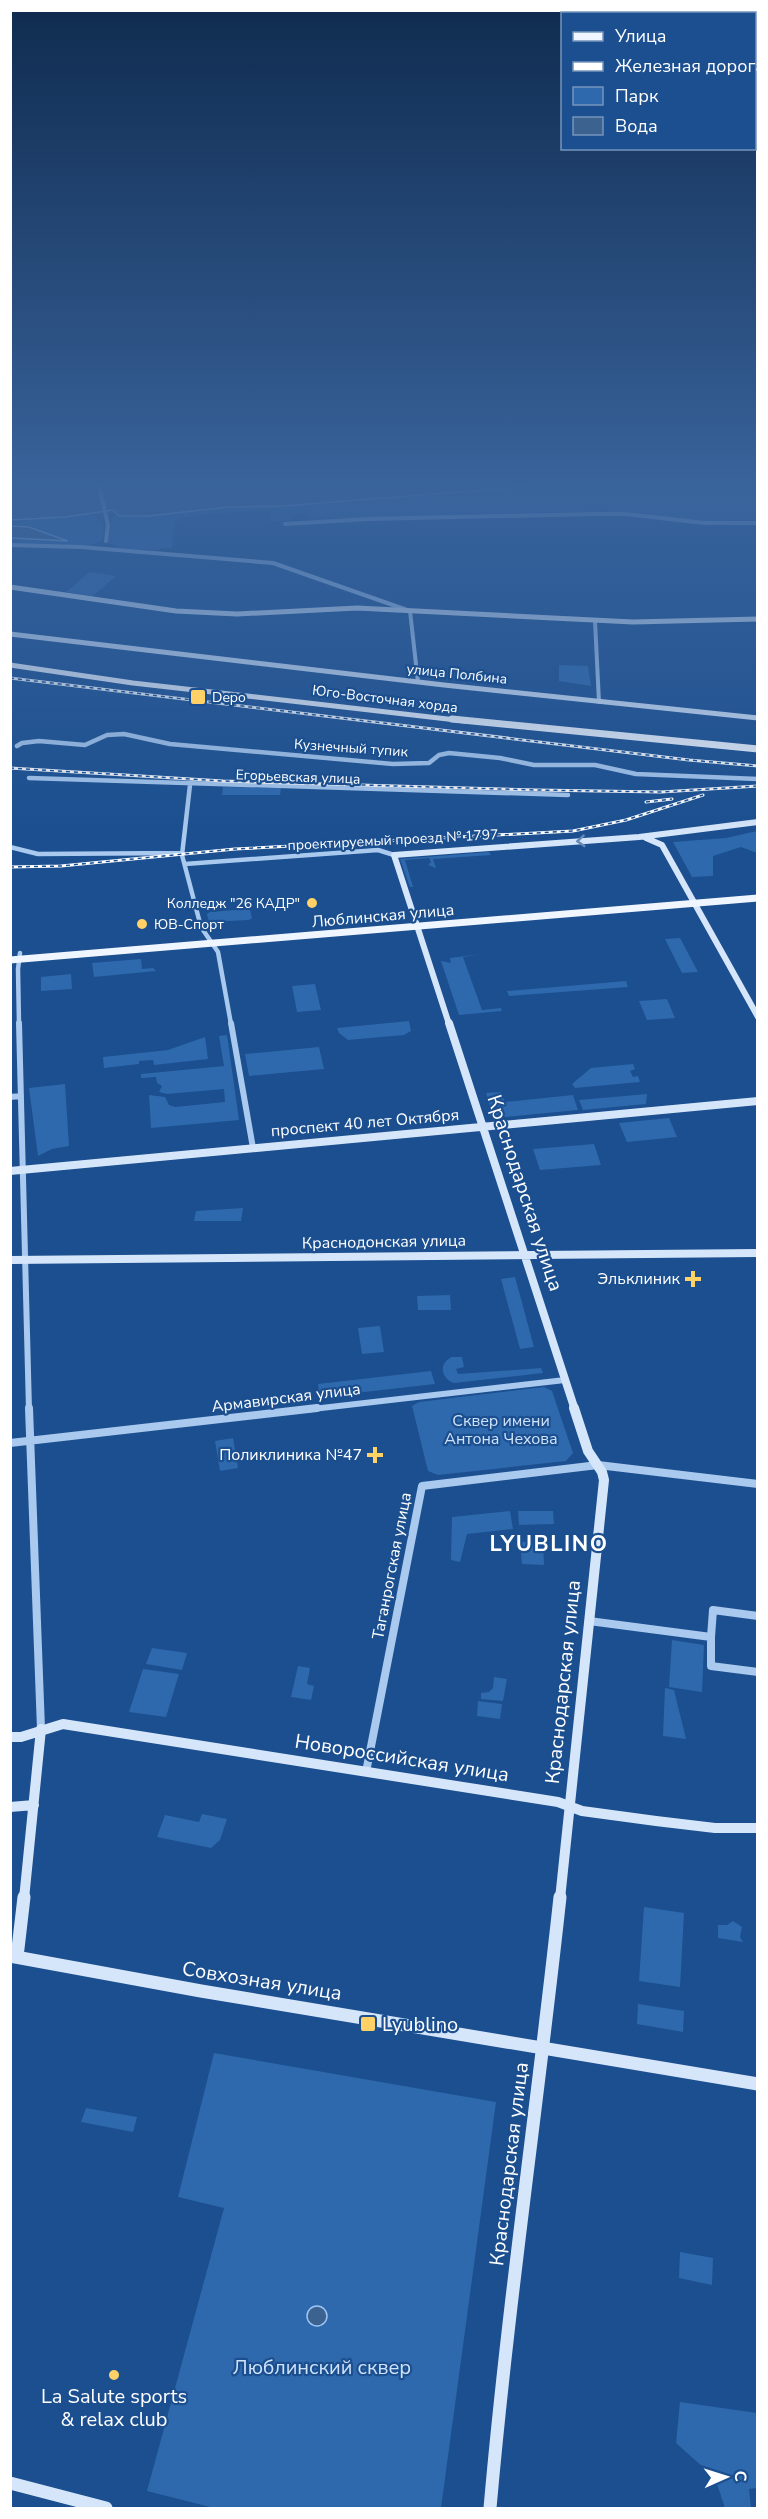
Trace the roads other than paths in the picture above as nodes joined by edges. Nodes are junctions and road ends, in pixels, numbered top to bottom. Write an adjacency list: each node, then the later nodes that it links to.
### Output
1 (93, 599): 4 (main road)
2 (379, 599): 3 (street)
3 (389, 602): 4 (street); 5 (street)
4 (383, 609): 5 (main road)
5 (410, 611): 7 (main road); 10 (street)
6 (758, 619): 7 (main road)
7 (596, 621): 11 (street)
8 (10, 634): 10 (main road, улица Полбина)
9 (10, 664): 14 (main road, Юго-Восточная хорда)
10 (418, 682): 11 (main road, улица Полбина)
11 (599, 702): 12 (main road, улица Полбина)
12 (758, 718)
13 (17, 746): 16 (street, Кузнечный тупик)
14 (758, 747)
15 (29, 778): 17 (street, Егорьевская улица)
16 (758, 778)
17 (190, 785): 18 (street, Егорьевская улица); 23 (street)
18 (567, 795)
19 (758, 824): 20 (main road, проектируемый проезд № 1797); 21 (main road)
20 (639, 837): 21 (main road); 24 (main road, проектируемый проезд № 1797, one-way to 24)
21 (662, 845): 27 (main road)
22 (10, 847): 23 (street)
23 (182, 853): 25 (street)
24 (394, 855): 25 (street, проектируемый проезд № 1797); 28 (main road, Краснодарская улица)
25 (184, 864): 29 (street)
26 (758, 896): 27 (main road, Люблинская улица)
27 (692, 902): 28 (main road, Люблинская улица); 32 (main road)
28 (418, 924): 29 (main road, Люблинская улица); 36 (main road, Краснодарская улица)
29 (210, 941): 31 (main road, Люблинская улица); 37 (street)
30 (10, 954): 31 (main road, Люблинская улица)
31 (16, 958): 33 (street)
32 (758, 1017)
33 (21, 1096): 34 (street); 38 (street)
34 (10, 1097)
35 (758, 1101): 36 (main road, проспект 40 лет Октября)
36 (483, 1127): 37 (main road, проспект 40 лет Октября); 41 (main road, Краснодарская улица)
37 (253, 1148): 38 (main road, проспект 40 лет Октября)
38 (23, 1170): 39 (main road, проспект 40 лет Октября); 43 (street)
39 (10, 1171)
40 (758, 1253): 41 (main road, Краснодонская улица)
41 (525, 1255): 43 (main road, Краснодонская улица); 44 (main road, Краснодарская улица)
42 (10, 1260): 43 (main road, Краснодонская улица)
43 (24, 1260): 45 (street)
44 (565, 1380): 45 (street, Армавирская улица); 47 (main road, Краснодарская улица)
45 (31, 1441): 46 (street, Армавирская улица); 53 (street)
46 (10, 1443)
47 (598, 1466): 48 (street, Таганрогская улица); 50 (main road, Краснодарская улица); 55 (street, Таганрогская улица)
48 (758, 1484)
49 (758, 1616): 51 (street)
50 (589, 1622): 51 (street); 57 (main road, Краснодарская улица)
51 (711, 1637): 52 (street)
52 (758, 1672)
53 (41, 1729): 54 (main road); 55 (main road, Новороссийская улица); 56 (main road, Совхозная улица)
54 (10, 1737)
55 (366, 1772): 57 (main road, Новороссийская улица)
56 (34, 1805): 58 (main road); 60 (main road, Совхозная улица)
57 (569, 1805): 59 (main road, Новороссийская улица); 61 (main road, Краснодарская улица)
58 (10, 1807)
59 (758, 1828)
60 (14, 1956): 61 (street, Совхозная улица)
61 (544, 2047): 62 (main road, Совхозная улица); 65 (main road, Краснодарская улица)
62 (758, 2084)
63 (10, 2483): 64 (main road)
64 (106, 2508)
65 (490, 2508)

